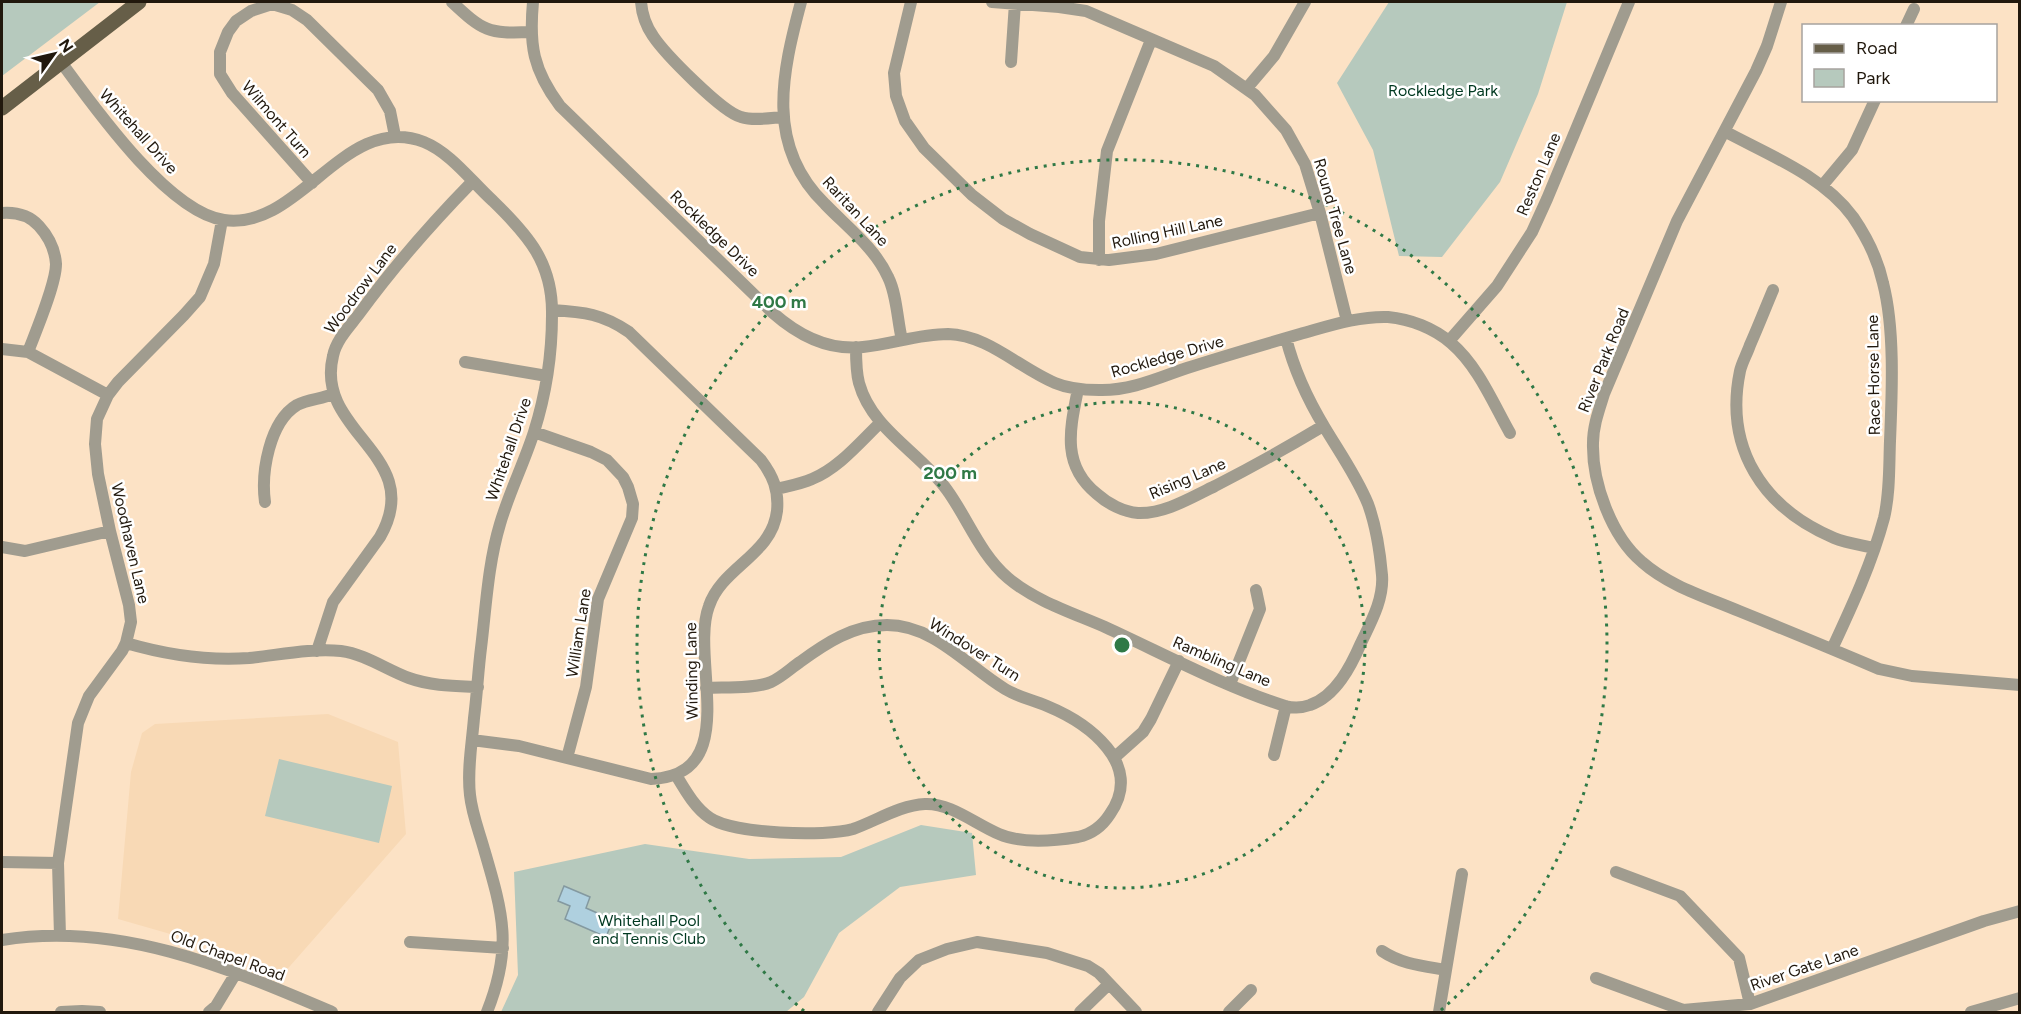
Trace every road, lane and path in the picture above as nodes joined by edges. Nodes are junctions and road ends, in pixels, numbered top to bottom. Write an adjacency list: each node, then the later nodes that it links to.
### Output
1 (139, 2): 17 (main road)
2 (452, 2): 15 (street)
3 (533, 2): 15 (street, Rockledge Drive)
4 (641, 2): 22 (street)
5 (801, 2): 22 (street, Raritan Lane)
6 (910, 2): 31 (street, Rolling Hill Lane)
7 (992, 2): 11 (street, Round Tree Lane)
8 (1305, 2): 19 (street)
9 (1629, 2): 37 (street, Reston Lane)
10 (1781, 2): 23 (street, River Park Road)
11 (1015, 3): 12 (street, Round Tree Lane); 18 (street)
12 (1087, 6): 16 (street, Round Tree Lane)
13 (1914, 9): 14 (street)
14 (1907, 24)
15 (531, 32): 38 (street, Rockledge Drive)
16 (1151, 40): 19 (street, Round Tree Lane); 31 (street)
17 (61, 62): 21 (main road); 30 (street, Whitehall Drive)
18 (1011, 62)
19 (1247, 88): 29 (street, Round Tree Lane)
20 (1874, 102): 27 (street)
21 (2, 108)
22 (783, 117): 36 (street, Raritan Lane)
23 (1725, 132): 27 (street, Race Horse Lane); 57 (street, River Park Road)
24 (395, 136): 25 (street, Whitehall Drive); 26 (street, Whitehall Drive); 26 (street, Wilmont Turn)
25 (472, 182): 33 (street, Whitehall Drive); 44 (street, Woodrow Lane)
26 (312, 183): 30 (street, Whitehall Drive)
27 (1822, 186): 54 (street, Race Horse Lane)
28 (2, 213): 40 (street)
29 (1320, 213): 31 (street, Rolling Hill Lane); 34 (street, Round Tree Lane)
30 (222, 220): 45 (street, Woodhaven Lane)
31 (1099, 260)
32 (1773, 290): 54 (street)
33 (552, 310): 42 (street, Whitehall Drive); 50 (street)
34 (1347, 321): 35 (street, Rockledge Drive); 37 (street, Rockledge Drive)
35 (1286, 338): 43 (street, Rockledge Drive); 47 (street, Rambling Lane)
36 (902, 340): 38 (street, Rockledge Drive); 43 (street, Rockledge Drive)
37 (1449, 341): 49 (street, Rockledge Drive)
38 (856, 347): 46 (street, Rambling Lane)
39 (2, 349): 40 (street)
40 (28, 352): 45 (street)
41 (465, 362): 42 (street)
42 (547, 376): 48 (street, Whitehall Drive)
43 (1078, 389): 47 (street, Rising Lane)
44 (333, 394): 51 (street); 58 (street, Woodrow Lane)
45 (108, 395): 52 (street, Woodhaven Lane)
46 (880, 423): 50 (street); 59 (street, Rambling Lane)
47 (1323, 426): 64 (street, Rambling Lane)
48 (534, 432): 62 (street, Whitehall Drive); 68 (street, William Lane)
49 (1510, 433)
50 (776, 489): 63 (street, Winding Lane)
51 (266, 502)
52 (110, 531): 53 (street); 56 (street, Woodhaven Lane)
53 (2, 547)
54 (1874, 548): 57 (street, Race Horse Lane)
55 (1256, 590): 60 (street)
56 (126, 643): 58 (street); 71 (street, Woodhaven Lane)
57 (1832, 649): 61 (street, River Park Road)
58 (317, 651): 62 (street)
59 (1179, 661): 60 (street, Rambling Lane); 67 (street)
60 (1230, 684): 64 (street, Rambling Lane)
61 (2019, 685)
62 (478, 687): 65 (street, Whitehall Drive)
63 (706, 688): 67 (street, Windover Turn); 69 (street, Winding Lane)
64 (1286, 706): 66 (street)
65 (472, 740): 68 (street); 78 (street, Whitehall Drive)
66 (1274, 755)
67 (1115, 757): 69 (street)
68 (567, 758): 69 (street)
69 (676, 775)
70 (2, 862): 71 (street)
71 (58, 863): 75 (street, Woodhaven Lane)
72 (1616, 872): 86 (street)
73 (1462, 874): 80 (street)
74 (2019, 911): 86 (street, River Gate Lane)
75 (60, 936): 76 (street, Old Chapel Road); 81 (street, Old Chapel Road)
76 (2, 940)
77 (411, 942): 78 (street)
78 (503, 948): 91 (street, Whitehall Drive)
79 (1382, 951): 80 (street)
80 (1446, 970): 96 (street)
81 (236, 973): 89 (street); 90 (street, Old Chapel Road)
82 (1596, 978): 86 (street, River Gate Lane)
83 (1109, 984): 92 (street); 93 (street); 94 (street)
84 (1251, 990): 95 (street)
85 (2019, 998): 97 (street)
86 (1750, 1004)
87 (61, 1012): 88 (street)
88 (100, 1012)
89 (209, 1012)
90 (332, 1012)
91 (487, 1012)
92 (878, 1012)
93 (1080, 1012)
94 (1136, 1012)
95 (1229, 1012)
96 (1439, 1012)
97 (1971, 1012)

